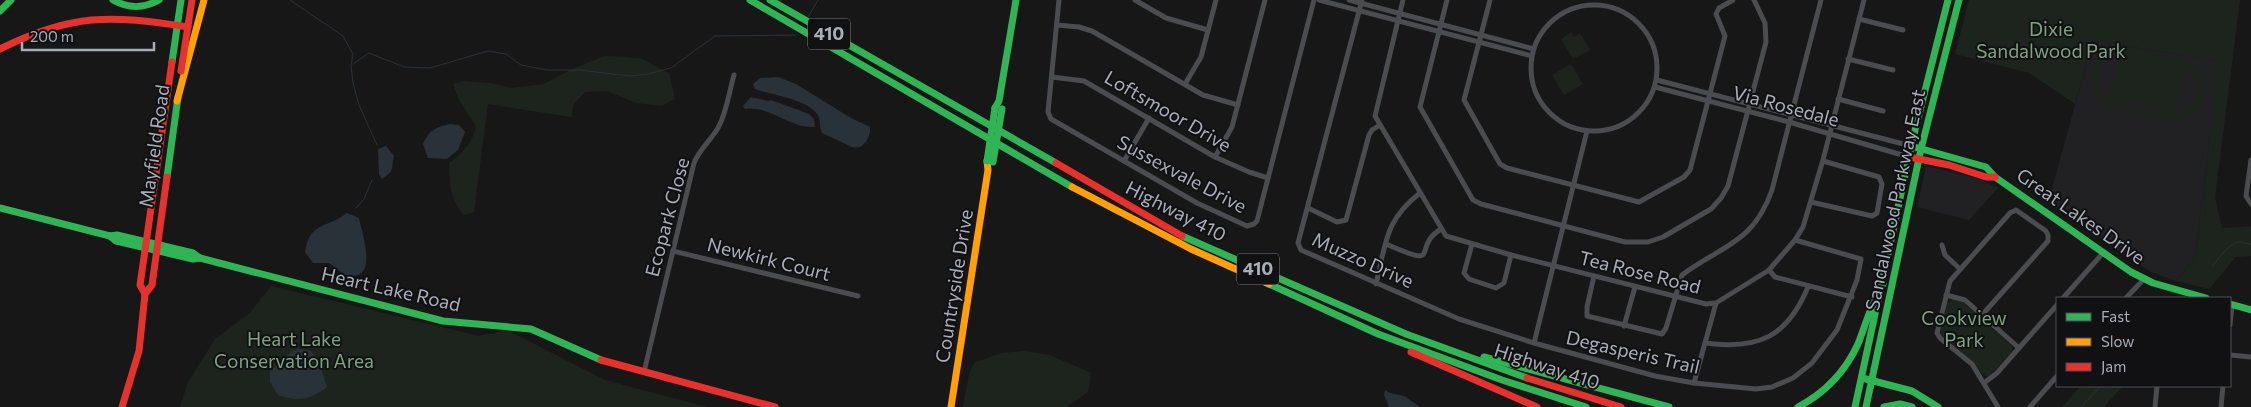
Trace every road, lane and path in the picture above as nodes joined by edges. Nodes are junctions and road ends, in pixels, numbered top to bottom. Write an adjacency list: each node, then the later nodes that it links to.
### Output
1 (11, 0): 28 (main road)
2 (113, 0): 3 (main road)
3 (159, 0)
4 (181, 0): 34 (main road, Mayfield Road)
5 (192, 0): 35 (main road, Mayfield Road)
6 (204, 0): 53 (main road)
7 (750, 0): 117 (main road, Highway 410 / 410)
8 (770, 0): 118 (main road, Highway 410 / 410)
9 (1016, 0): 134 (main road, Countryside Drive, bridge)
10 (1059, 0): 33 (street, Sussexvale Drive)
11 (1135, 0): 36 (street)
12 (1216, 0): 36 (street)
13 (1265, 0): 55 (street)
14 (1314, 0): 76 (street, Sussexvale Drive)
15 (1319, 0): 27 (street)
16 (1349, 0): 26 (street)
17 (1404, 0): 29 (street)
18 (1447, 0): 32 (street)
19 (1490, 0): 39 (street)
20 (1733, 0): 51 (street)
21 (1754, 0): 54 (street)
22 (1821, 0): 58 (street)
23 (1864, 0): 30 (street, Tea Rose Road)
24 (1948, 0): 65 (main road, Sandalwood Parkway East)
25 (1959, 0): 66 (main road, Sandalwood Parkway East)
26 (1361, 2): 27 (street, Muzzo Drive); 29 (street)
27 (1359, 10): 31 (street); 82 (street, Muzzo Drive)
28 (0, 11)
29 (1400, 13): 31 (street); 32 (street)
30 (1859, 19): 37 (street); 44 (street, Tea Rose Road)
31 (1398, 20): 38 (street); 61 (street)
32 (1441, 24): 38 (street); 39 (street)
33 (1057, 25): 47 (street, Sussexvale Drive); 49 (street)
34 (178, 26): 35 (main road); 42 (main road); 73 (main road, Mayfield Road)
35 (188, 27): 53 (main road, Mayfield Road)
36 (1208, 30): 49 (street)
37 (1903, 30)
38 (1439, 31): 40 (street); 83 (street)
39 (1481, 34): 40 (street); 41 (street)
40 (1479, 42): 43 (street); 77 (street)
41 (1534, 49): 43 (street); 48 (street)
42 (0, 50)
43 (1532, 56): 63 (street)
44 (1848, 59): 45 (street); 52 (street, Tea Rose Road)
45 (1892, 70)
46 (734, 75): 91 (street, Ecopark Close)
47 (1052, 76): 59 (street, Loftsmoor Drive); 71 (street, Sussexvale Drive)
48 (1657, 80): 50 (street); 51 (street, Via Rosedale)
49 (1186, 84): 55 (street)
50 (1655, 88): 51 (street, Via Rosedale); 63 (street)
51 (1709, 98): 54 (street, Via Rosedale); 56 (street, Via Rosedale); 77 (street)
52 (1838, 99): 57 (street); 62 (street, Tea Rose Road)
53 (177, 101): 74 (main road, Mayfield Road)
54 (1750, 104): 56 (street); 58 (street, Via Rosedale)
55 (1238, 105): 67 (street)
56 (1748, 111): 60 (street, Via Rosedale); 83 (street)
57 (1883, 111)
58 (1791, 116): 60 (street); 62 (street, Via Rosedale)
59 (1149, 118): 67 (street, Loftsmoor Drive); 71 (street)
60 (1789, 122): 64 (street, Via Rosedale); 110 (street)
61 (1380, 125): 78 (street); 82 (street)
62 (1831, 126): 64 (street, Tea Rose Road); 65 (street, Via Rosedale)
63 (1587, 131): 77 (street)
64 (1829, 134): 68 (street, Via Rosedale); 72 (street, Tea Rose Road)
65 (1911, 146): 66 (main road, Great Lakes Drive); 68 (main road, Sandalwood Parkway East)
66 (1921, 149): 69 (main road, Sandalwood Parkway East); 75 (main road, Great Lakes Drive)
67 (1215, 157): 76 (street, Loftsmoor Drive)
68 (1909, 157): 69 (main road, Great Lakes Drive); 100 (main road, Sandalwood Parkway East)
69 (1919, 160): 75 (main road, Great Lakes Drive); 127 (main road, Sandalwood Parkway East)
70 (2251, 160): 80 (street)
71 (1124, 161): 76 (street, Sussexvale Drive)
72 (1822, 161): 79 (street, Tea Rose Road); 79 (street)
73 (156, 169): 74 (main road); 88 (main road, Mayfield Road)
74 (166, 171): 90 (main road, Mayfield Road)
75 (1995, 177): 92 (main road, Great Lakes Drive)
76 (1268, 178)
77 (1573, 185): 83 (street)
78 (1420, 193): 84 (street); 86 (street)
79 (1811, 202): 85 (street, Tea Rose Road)
80 (2251, 204)
81 (0, 208): 88 (main road, Heart Lake Road)
82 (1308, 208): 99 (street, Muzzo Drive)
83 (1563, 225): 94 (street)
84 (1442, 229): 86 (street); 87 (street, Tea Rose Road)
85 (1795, 240): 96 (street, Tea Rose Road); 106 (street, Degasperis Trail)
86 (1386, 244): 99 (street)
87 (1472, 244): 93 (street, Tea Rose Road); 93 (street)
88 (146, 245): 90 (main road, Heart Lake Road); 103 (main road, Mayfield Road)
89 (1942, 245): 95 (street)
90 (156, 247): 103 (main road, Mayfield Road); 124 (main road, Heart Lake Road)
91 (673, 251): 105 (street, Newkirk Court); 124 (street, Ecopark Close)
92 (2103, 253): 98 (main road, Great Lakes Drive); 107 (street)
93 (1511, 255): 94 (street, Tea Rose Road)
94 (1553, 266): 97 (street, Tea Rose Road); 119 (street)
95 (1960, 269): 104 (street); 115 (street)
96 (1769, 270): 102 (street); 111 (street, Tea Rose Road)
97 (1594, 276): 101 (street, Tea Rose Road); 116 (street)
98 (2144, 279): 108 (street); 109 (main road, Great Lakes Drive)
99 (1376, 284): 119 (street, Muzzo Drive)
100 (1883, 284): 126 (main road, Sandalwood Parkway East); 139 (main road)
101 (1635, 287): 110 (street, Tea Rose Road); 116 (street)
102 (1808, 287): 106 (street); 120 (street)
103 (145, 294): 132 (main road, Mayfield Road)
104 (1946, 295): 115 (street); 129 (street)
105 (858, 296)
106 (1852, 297): 128 (street, Degasperis Trail)
107 (2064, 297)
108 (2127, 297)
109 (2203, 297)
110 (1674, 298): 111 (street, Tea Rose Road); 116 (street)
111 (1716, 303): 120 (street)
112 (2231, 305): 114 (main road)
113 (2056, 306): 121 (street)
114 (2251, 310)
115 (1982, 315): 121 (street)
116 (1624, 326)
117 (1378, 334): 135 (main road); 136 (main road, Highway 410 / 410)
118 (1406, 334): 137 (main road, Highway 410 / 410); 138 (main road)
119 (1534, 343): 128 (street, Degasperis Trail)
120 (1705, 343): 128 (street)
121 (2019, 348): 129 (street)
122 (2231, 355): 123 (street)
123 (2251, 357)
124 (644, 372): 133 (main road, Heart Lake Road)
125 (2056, 377): 146 (street)
126 (1862, 378): 127 (main road); 140 (main road, Sandalwood Parkway East)
127 (1872, 380): 141 (main road, Sandalwood Parkway East); 144 (main road)
128 (1694, 383)
129 (1984, 383): 145 (street)
130 (2157, 387): 147 (street)
131 (2223, 387): 148 (street)
132 (122, 407)
133 (775, 407)
134 (951, 407)
135 (1537, 407)
136 (1586, 407)
137 (1620, 407)
138 (1669, 407)
139 (1798, 407)
140 (1855, 407)
141 (1866, 407)
142 (1884, 407): 143 (main road)
143 (1912, 407)
144 (1938, 407)
145 (1998, 407)
146 (2030, 407)
147 (2155, 407)
148 (2221, 407)

